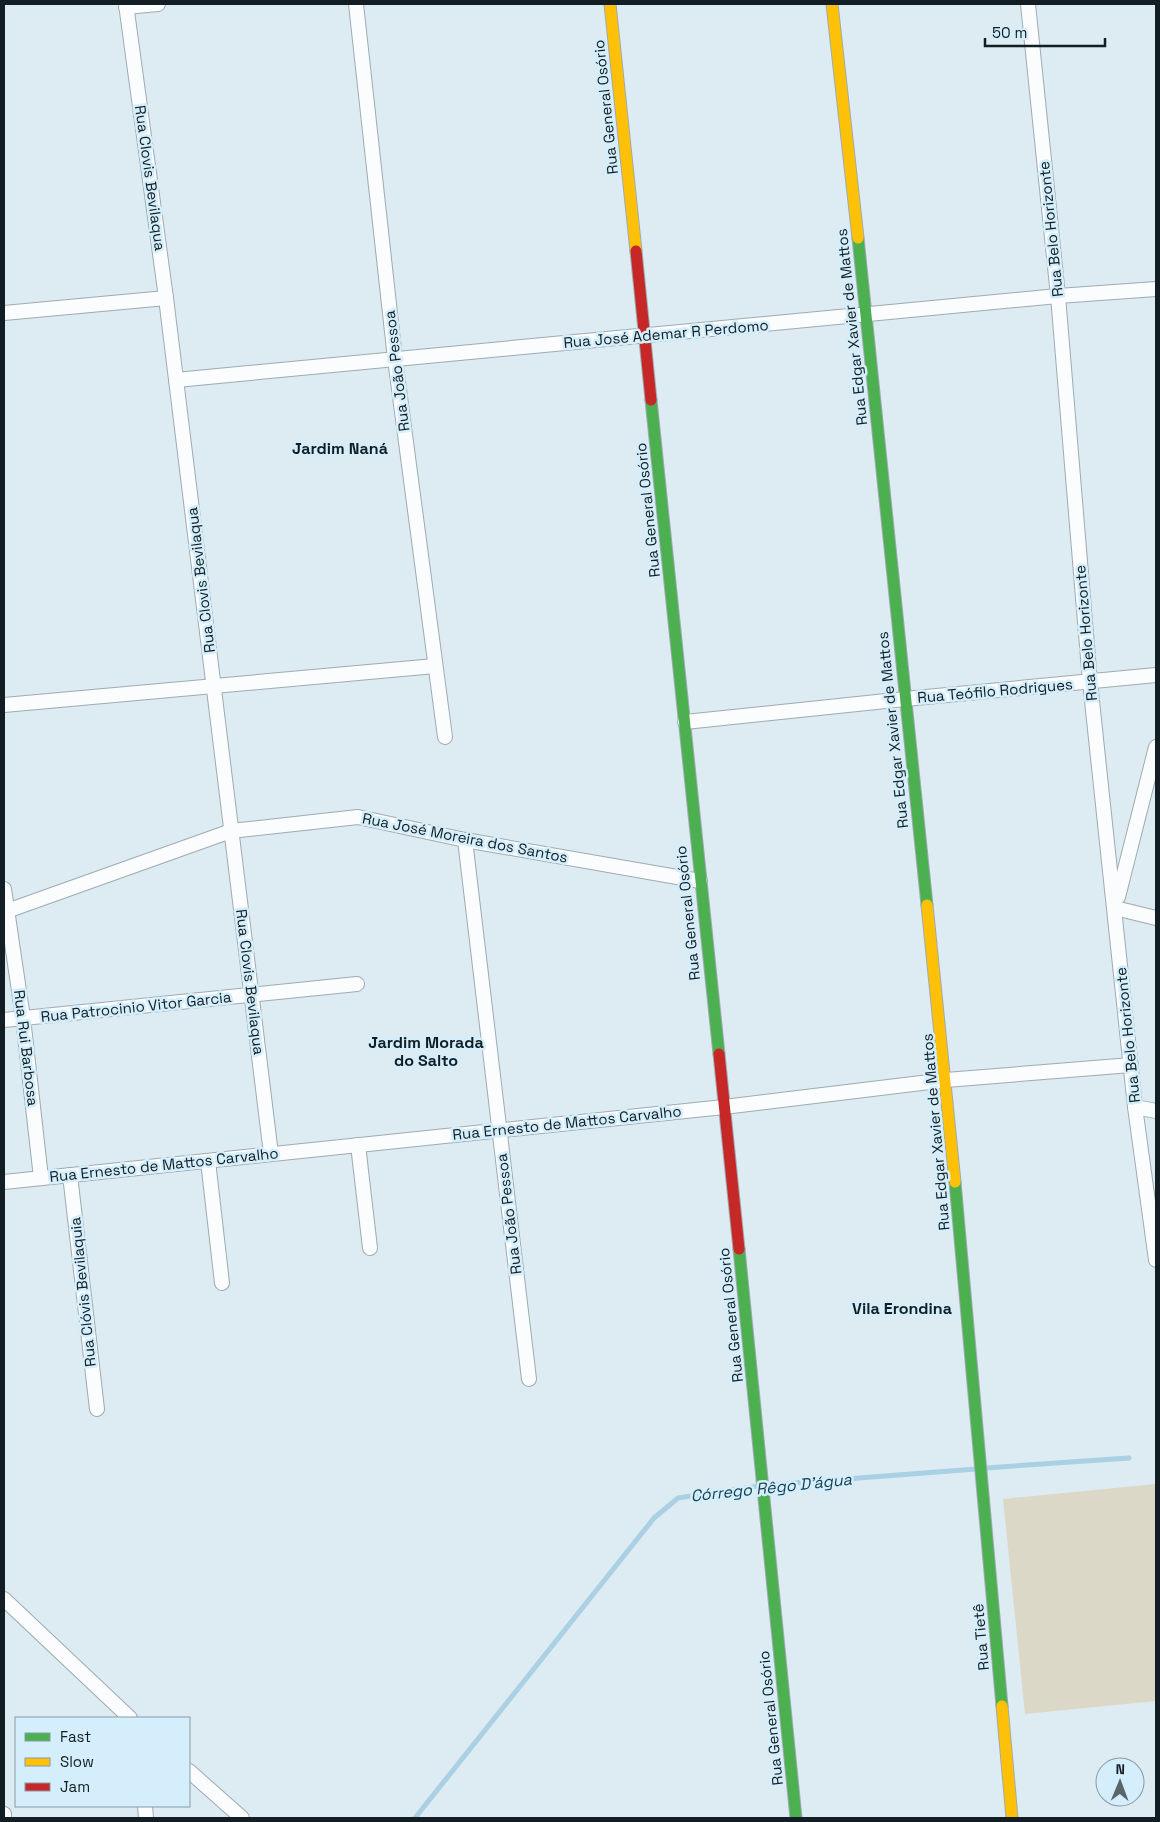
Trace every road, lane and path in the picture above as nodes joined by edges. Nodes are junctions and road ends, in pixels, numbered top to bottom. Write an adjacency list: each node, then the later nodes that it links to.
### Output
1 (158, 4): 6 (street)
2 (356, 4): 13 (street, Rua João Pessoa)
3 (610, 4): 12 (street, Rua General Osório)
4 (832, 4): 11 (street, Rua Edgar Xavier de Mattos)
5 (1028, 4): 8 (street, Rua Belo Horizonte)
6 (126, 5): 9 (street, Rua Clovis Bevilaqua)
7 (1156, 289): 8 (street, Rua José Ademar R Perdomo)
8 (1058, 296): 11 (street, Rua José Ademar R Perdomo); 17 (street, Rua Belo Horizonte)
9 (166, 298): 10 (street); 14 (street, Rua Clovis Bevilaqua)
10 (4, 313)
11 (866, 314): 12 (street, Rua José Ademar R Perdomo); 19 (street, Rua Edgar Xavier de Mattos)
12 (645, 336): 13 (street, Rua José Ademar R Perdomo); 21 (street, Rua General Osório)
13 (395, 359): 14 (street, Rua José Ademar R Perdomo); 15 (street, Rua João Pessoa)
14 (176, 380): 18 (street, Rua Clovis Bevilaqua)
15 (435, 666): 18 (street); 22 (street, Rua João Pessoa)
16 (1156, 675): 17 (street, Rua Teófilo Rodrigues)
17 (1090, 682): 19 (street, Rua Teófilo Rodrigues); 28 (street, Rua Belo Horizonte)
18 (214, 686): 20 (street); 24 (street, Rua Clovis Bevilaqua)
19 (905, 699): 21 (street, Rua Teófilo Rodrigues); 36 (street, Rua Edgar Xavier de Mattos)
20 (4, 706)
21 (685, 722): 26 (street, Rua General Osório)
22 (445, 737)
23 (1156, 747): 28 (street)
24 (231, 831): 25 (street, Rua José Moreira dos Santos); 29 (street, Rua José Moreira dos Santos); 32 (street, Rua Clovis Bevilaqua)
25 (465, 840): 26 (street, Rua José Moreira dos Santos); 40 (street, Rua João Pessoa)
26 (700, 881): 37 (street, Rua General Osório)
27 (4, 889): 29 (street, Rua Rui Barbosa)
28 (1115, 908): 30 (street); 35 (street, Rua Belo Horizonte)
29 (5, 912): 33 (street, Rua Rui Barbosa)
30 (1156, 918)
31 (357, 984): 32 (street, Rua Patrocinio Vitor Garcia)
32 (252, 995): 33 (street, Rua Patrocinio Vitor Garcia); 42 (street, Rua Clovis Bevilaqua)
33 (23, 1018): 34 (street, Rua Patrocinio Vitor Garcia); 45 (street, Rua Rui Barbosa)
34 (4, 1020)
35 (1131, 1065): 36 (street, Rua Ernesto de Mattos Carvalho); 38 (street, Rua Belo Horizonte)
36 (946, 1080): 37 (street, Rua Ernesto de Mattos Carvalho); 52 (street, Rua Edgar Xavier de Mattos)
37 (724, 1107): 40 (street, Rua Ernesto de Mattos Carvalho); 59 (street, Rua General Osório)
38 (1135, 1107): 39 (street); 48 (street, Rua Belo Horizonte)
39 (1156, 1112)
40 (499, 1130): 41 (street, Rua Ernesto de Mattos Carvalho); 50 (street, Rua João Pessoa)
41 (358, 1145): 42 (street, Rua Ernesto de Mattos Carvalho); 47 (street)
42 (271, 1154): 43 (street, Rua Ernesto de Mattos Carvalho)
43 (208, 1160): 44 (street, Rua Ernesto de Mattos Carvalho); 49 (street)
44 (70, 1175): 45 (street, Rua Ernesto de Mattos Carvalho); 51 (street, Rua Clóvis Bevilaquia)
45 (41, 1178): 46 (street, Rua Ernesto de Mattos Carvalho)
46 (4, 1182)
47 (370, 1248)
48 (1156, 1260)
49 (222, 1283)
50 (529, 1379)
51 (97, 1409)
52 (980, 1453): 60 (street, Rua Tietê)
53 (4, 1599): 54 (street)
54 (129, 1717)
55 (190, 1772): 58 (street)
56 (4, 1814): 57 (street)
57 (4, 1818)
58 (242, 1818)
59 (796, 1818)
60 (1012, 1818)

